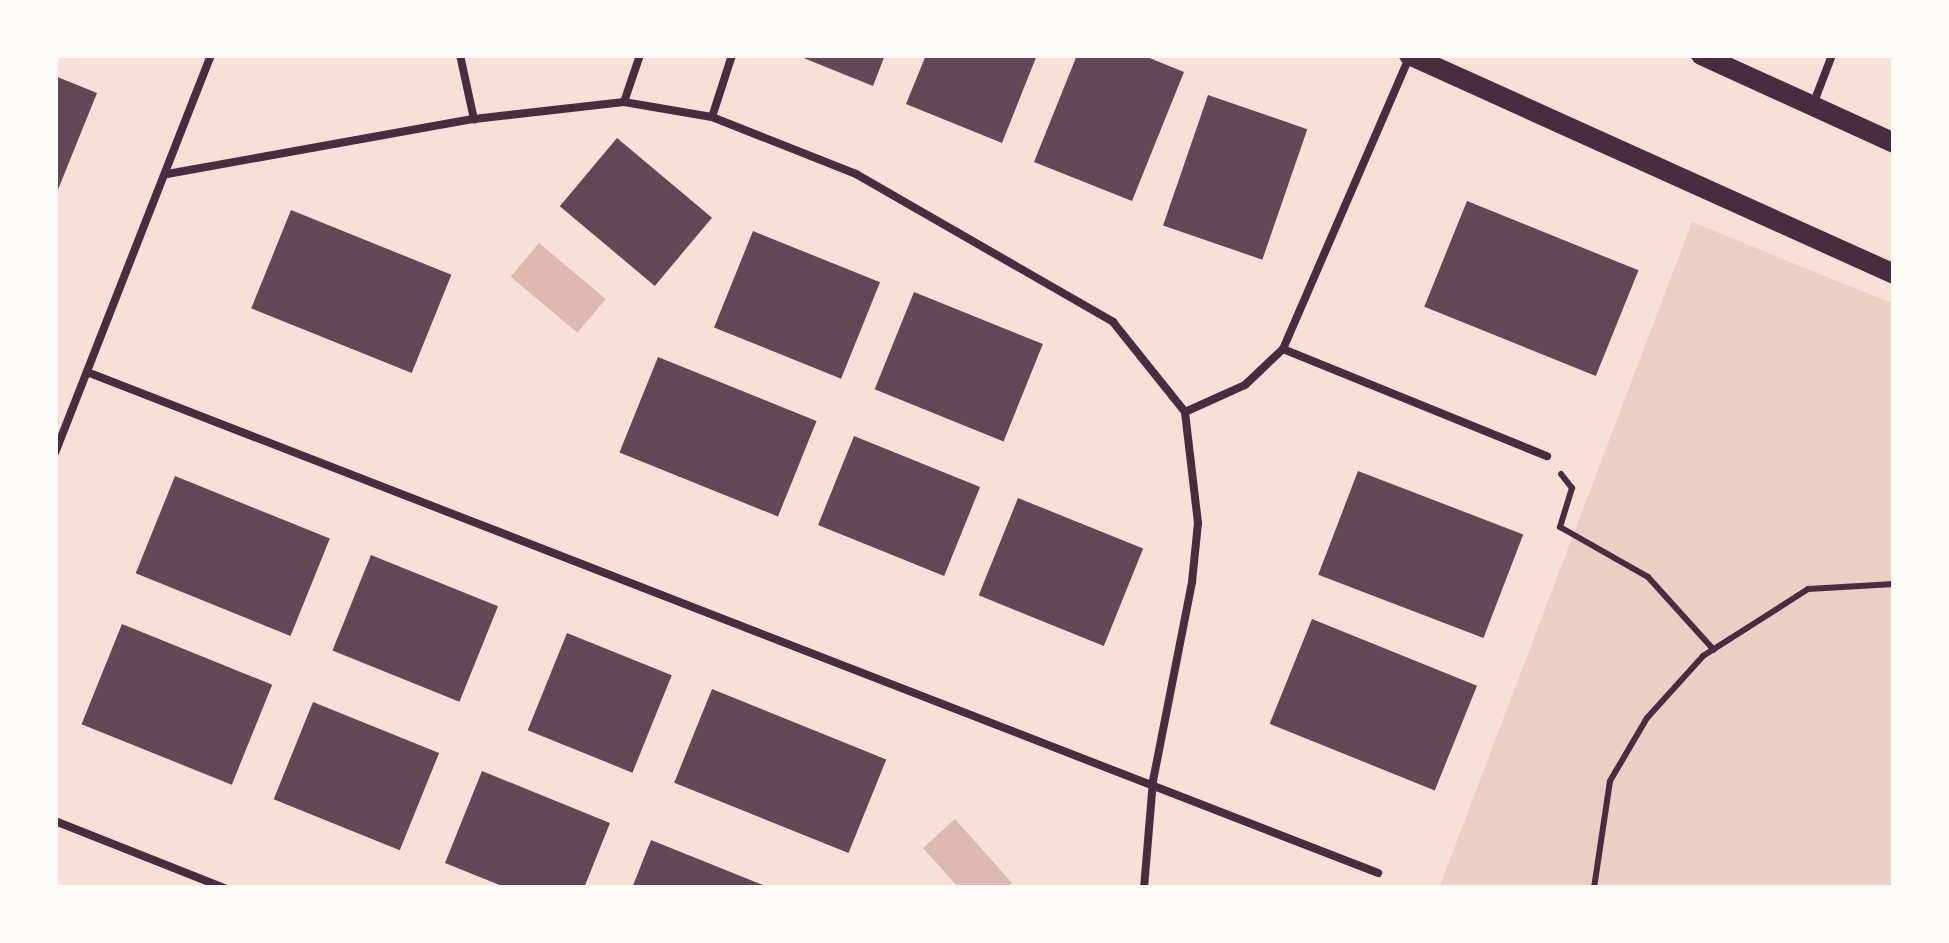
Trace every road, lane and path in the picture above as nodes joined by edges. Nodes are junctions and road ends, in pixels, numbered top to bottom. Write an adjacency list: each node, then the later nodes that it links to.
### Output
1 (211, 55): 13 (lane)
2 (460, 55): 11 (lane)
3 (640, 55): 8 (lane)
4 (732, 55): 10 (lane)
5 (1410, 55): 14 (main road); 15 (lane)
6 (1701, 55): 9 (main road)
7 (1832, 55): 9 (lane)
8 (624, 102): 10 (lane); 11 (lane)
9 (1812, 105): 12 (main road)
10 (712, 117): 17 (lane)
11 (474, 120): 13 (lane)
12 (1894, 144)
13 (167, 174): 16 (lane)
14 (1894, 274)
15 (1284, 348): 17 (lane); 19 (lane)
16 (87, 372): 18 (lane); 22 (lane)
17 (1185, 412): 22 (lane)
18 (55, 453)
19 (1546, 456): 21 (path)
20 (1894, 584): 21 (path)
21 (1714, 650): 27 (path)
22 (1153, 781): 24 (lane); 26 (lane)
23 (55, 821): 25 (lane)
24 (1378, 873)
25 (224, 888)
26 (1144, 888)
27 (1594, 888)

